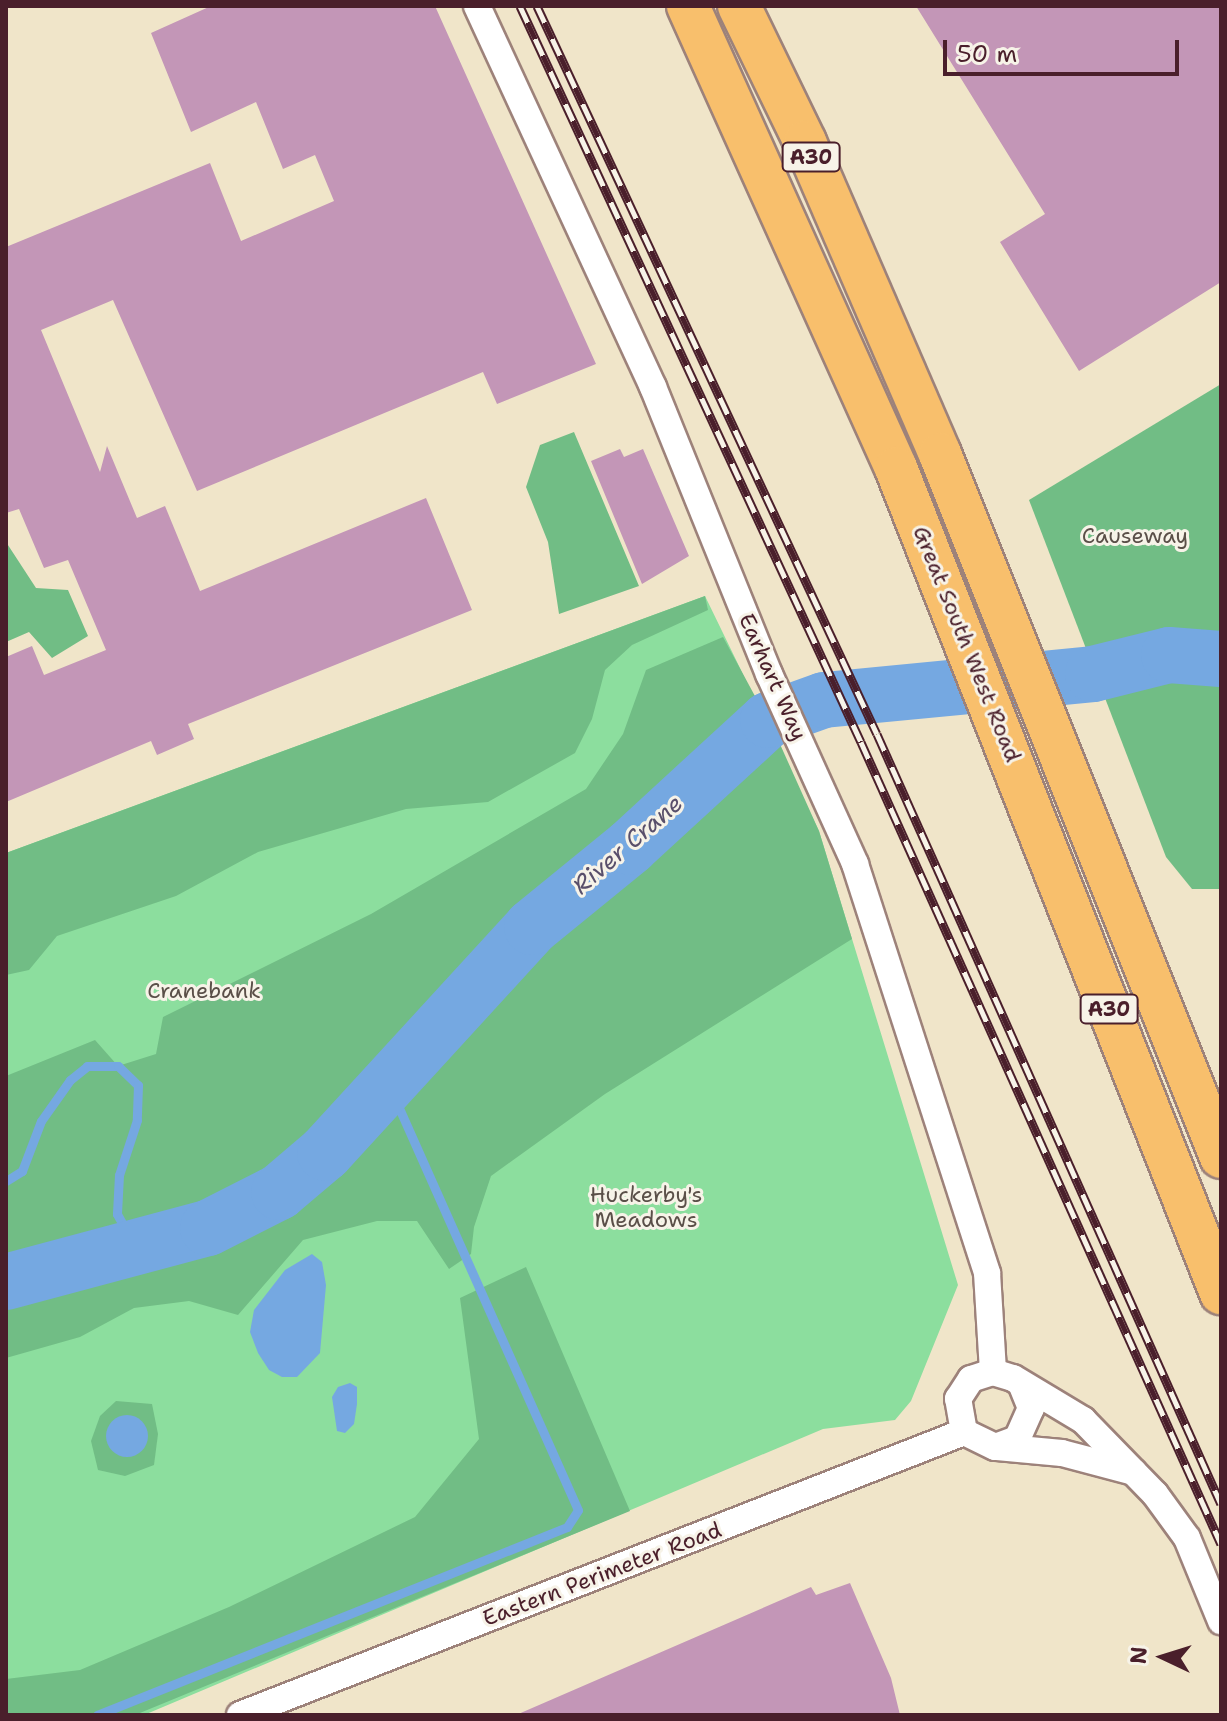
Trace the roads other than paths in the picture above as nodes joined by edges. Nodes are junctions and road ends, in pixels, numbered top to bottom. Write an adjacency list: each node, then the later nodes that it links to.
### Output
1 (477, 6): 6 (street, Earhart Way)
2 (688, 6): 5 (highway, Great South West Road / A30)
3 (739, 6): 4 (highway, Great South West Road / A30)
4 (1221, 1157)
5 (1221, 1293)
6 (993, 1372): 7 (street); 8 (street)
7 (1022, 1386): 9 (street); 10 (street)
8 (964, 1432): 9 (street); 12 (street, Eastern Perimeter Road)
9 (995, 1447): 10 (street)
10 (1134, 1472): 11 (street)
11 (1221, 1621)
12 (240, 1715)

